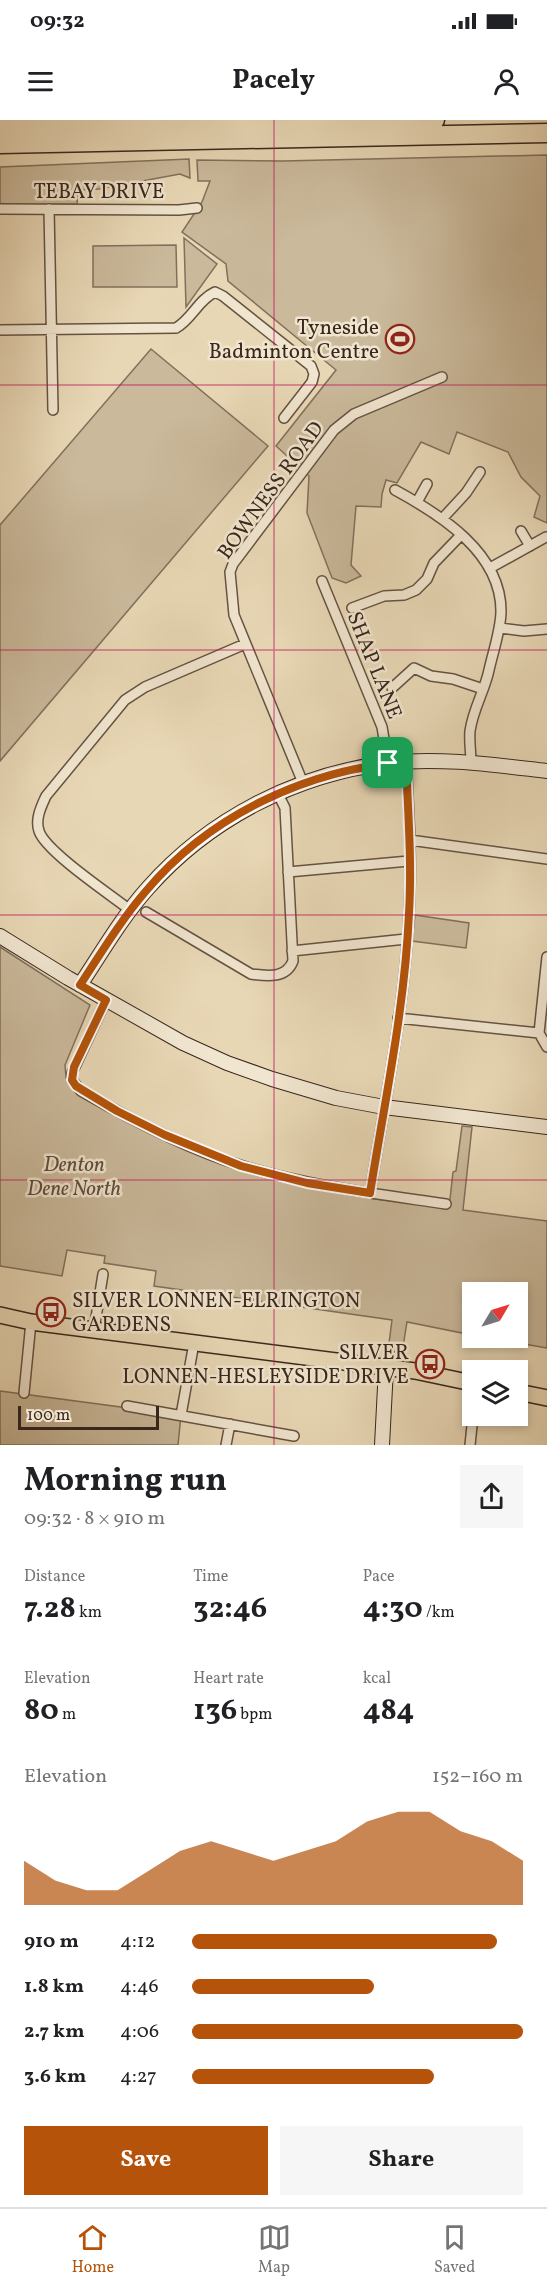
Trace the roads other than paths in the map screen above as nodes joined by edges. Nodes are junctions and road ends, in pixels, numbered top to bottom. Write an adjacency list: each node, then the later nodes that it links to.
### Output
1 (435, 120): 2 (highway)
2 (0, 128)
3 (547, 133): 4 (highway)
4 (0, 144)
5 (197, 208): 6 (street, TEBAY DRIVE)
6 (49, 209): 7 (street, TEBAY DRIVE); 9 (street)
7 (0, 210)
8 (0, 330): 9 (street)
9 (50, 330): 11 (street); 12 (street)
10 (442, 377): 27 (street, BOWNESS ROAD)
11 (52, 410)
12 (284, 418)
13 (480, 472): 17 (street)
14 (427, 484): 16 (street)
15 (395, 490): 16 (street)
16 (417, 502): 17 (street)
17 (442, 519): 19 (street)
18 (521, 531): 21 (street)
19 (461, 535): 22 (street); 24 (street)
20 (546, 537): 21 (street)
21 (530, 546): 22 (street)
22 (490, 568): 25 (street)
23 (322, 581): 31 (street, SHAP LANE)
24 (352, 608)
25 (500, 628): 26 (street); 29 (street)
26 (547, 629)
27 (245, 644): 34 (street, BOWNESS ROAD); 40 (street)
28 (392, 688): 29 (street)
29 (483, 689): 32 (street)
30 (406, 762): 31 (street); 32 (street); 36 (street)
31 (388, 763): 34 (street)
32 (471, 763): 33 (street)
33 (547, 771)
34 (303, 783): 35 (street)
35 (278, 794): 39 (street); 40 (street)
36 (410, 840): 37 (street); 38 (street)
37 (547, 859)
38 (409, 861): 39 (street); 43 (street)
39 (288, 872): 44 (street)
40 (130, 910): 46 (street)
41 (146, 912): 44 (street)
42 (0, 936): 46 (street)
43 (406, 939): 44 (street); 48 (street)
44 (292, 951)
45 (547, 957): 49 (street)
46 (80, 985): 47 (street)
47 (106, 1000): 51 (street); 53 (street)
48 (398, 1018): 49 (street); 51 (street)
49 (539, 1033): 50 (street)
50 (547, 1045)
51 (384, 1107): 52 (street); 53 (street)
52 (547, 1127)
53 (370, 1193): 54 (street)
54 (446, 1204)
55 (104, 1274): 58 (street)
56 (0, 1315): 57 (main road)
57 (31, 1322): 58 (main road); 62 (street)
58 (94, 1330): 59 (main road)
59 (194, 1343): 60 (main road); 66 (street)
60 (386, 1368): 61 (main road); 71 (street)
61 (462, 1381)
62 (24, 1393)
63 (528, 1394): 64 (main road)
64 (547, 1398)
65 (127, 1406): 66 (street)
66 (181, 1415): 67 (street)
67 (230, 1424): 69 (street); 70 (street)
68 (472, 1426): 72 (street)
69 (294, 1436)
70 (226, 1445)
71 (382, 1445)
72 (470, 1445)

